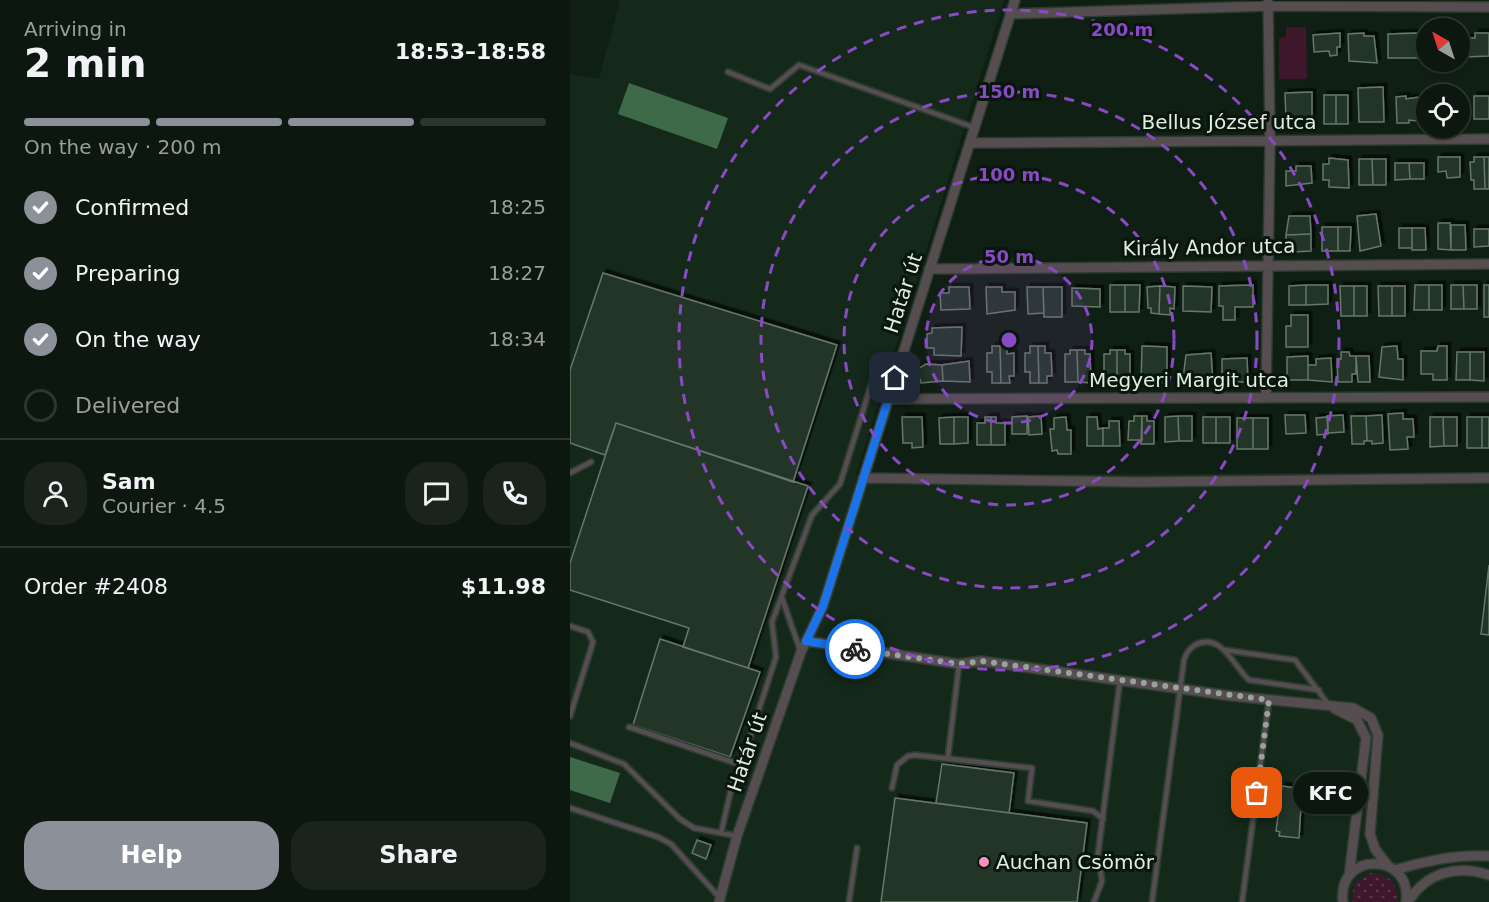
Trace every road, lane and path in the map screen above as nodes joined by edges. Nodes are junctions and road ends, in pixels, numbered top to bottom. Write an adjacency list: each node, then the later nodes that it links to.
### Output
1 (1015, 0): 4 (street, Határ út)
2 (1268, 3): 3 (street); 4 (street); 8 (street)
3 (1489, 7)
4 (1010, 14): 6 (street, Határ út)
5 (729, 72): 6 (lane)
6 (974, 128): 9 (street, Határ út)
7 (1489, 139): 8 (street, Bellus József utca)
8 (1270, 140): 9 (street, Bellus József utca); 10 (street)
9 (970, 143): 12 (street, Határ út)
10 (1269, 264): 11 (street, Király Andor utca); 12 (street, Király Andor utca); 15 (street)
11 (1489, 264)
12 (929, 269): 16 (street, Határ út)
13 (877, 366): 21 (lane)
14 (1489, 397): 15 (street, Megyeri Margit utca)
15 (1266, 398): 16 (street, Megyeri Margit utca)
16 (888, 399): 19 (street, Határ út)
17 (591, 462): 18 (lane)
18 (570, 473)
19 (863, 478): 20 (street); 23 (street, Határ út)
20 (1489, 478)
21 (782, 597): 25 (lane); 36 (lane)
22 (570, 626): 32 (lane)
23 (806, 641): 25 (street, Határ út); 26 (street)
24 (1225, 650): 28 (lane); 29 (lane); 29 (lane)
25 (801, 652): 41 (street, Határ út)
26 (959, 664): 27 (street); 35 (lane)
27 (1120, 680): 28 (street); 39 (lane)
28 (1181, 689): 30 (street); 50 (lane)
29 (1319, 690): 31 (lane)
30 (1269, 700): 31 (street); 51 (lane)
31 (1330, 707): 44 (street); 46 (street)
32 (570, 716)
33 (629, 727): 36 (lane)
34 (571, 742): 40 (lane)
35 (948, 757): 37 (lane); 39 (lane)
36 (741, 765): 40 (lane)
37 (892, 788)
38 (570, 808): 47 (lane)
39 (1103, 819): 49 (lane)
40 (721, 833): 41 (lane)
41 (737, 836): 47 (street, Határ út)
42 (857, 848): 48 (lane)
43 (1489, 856): 44 (street)
44 (1392, 869): 46 (street); 53 (street)
45 (1489, 875): 53 (street)
46 (1349, 876): 52 (street)
47 (719, 900)
48 (849, 902)
49 (1094, 902)
50 (1152, 902)
51 (1242, 902)
52 (1343, 902)
53 (1407, 902)

